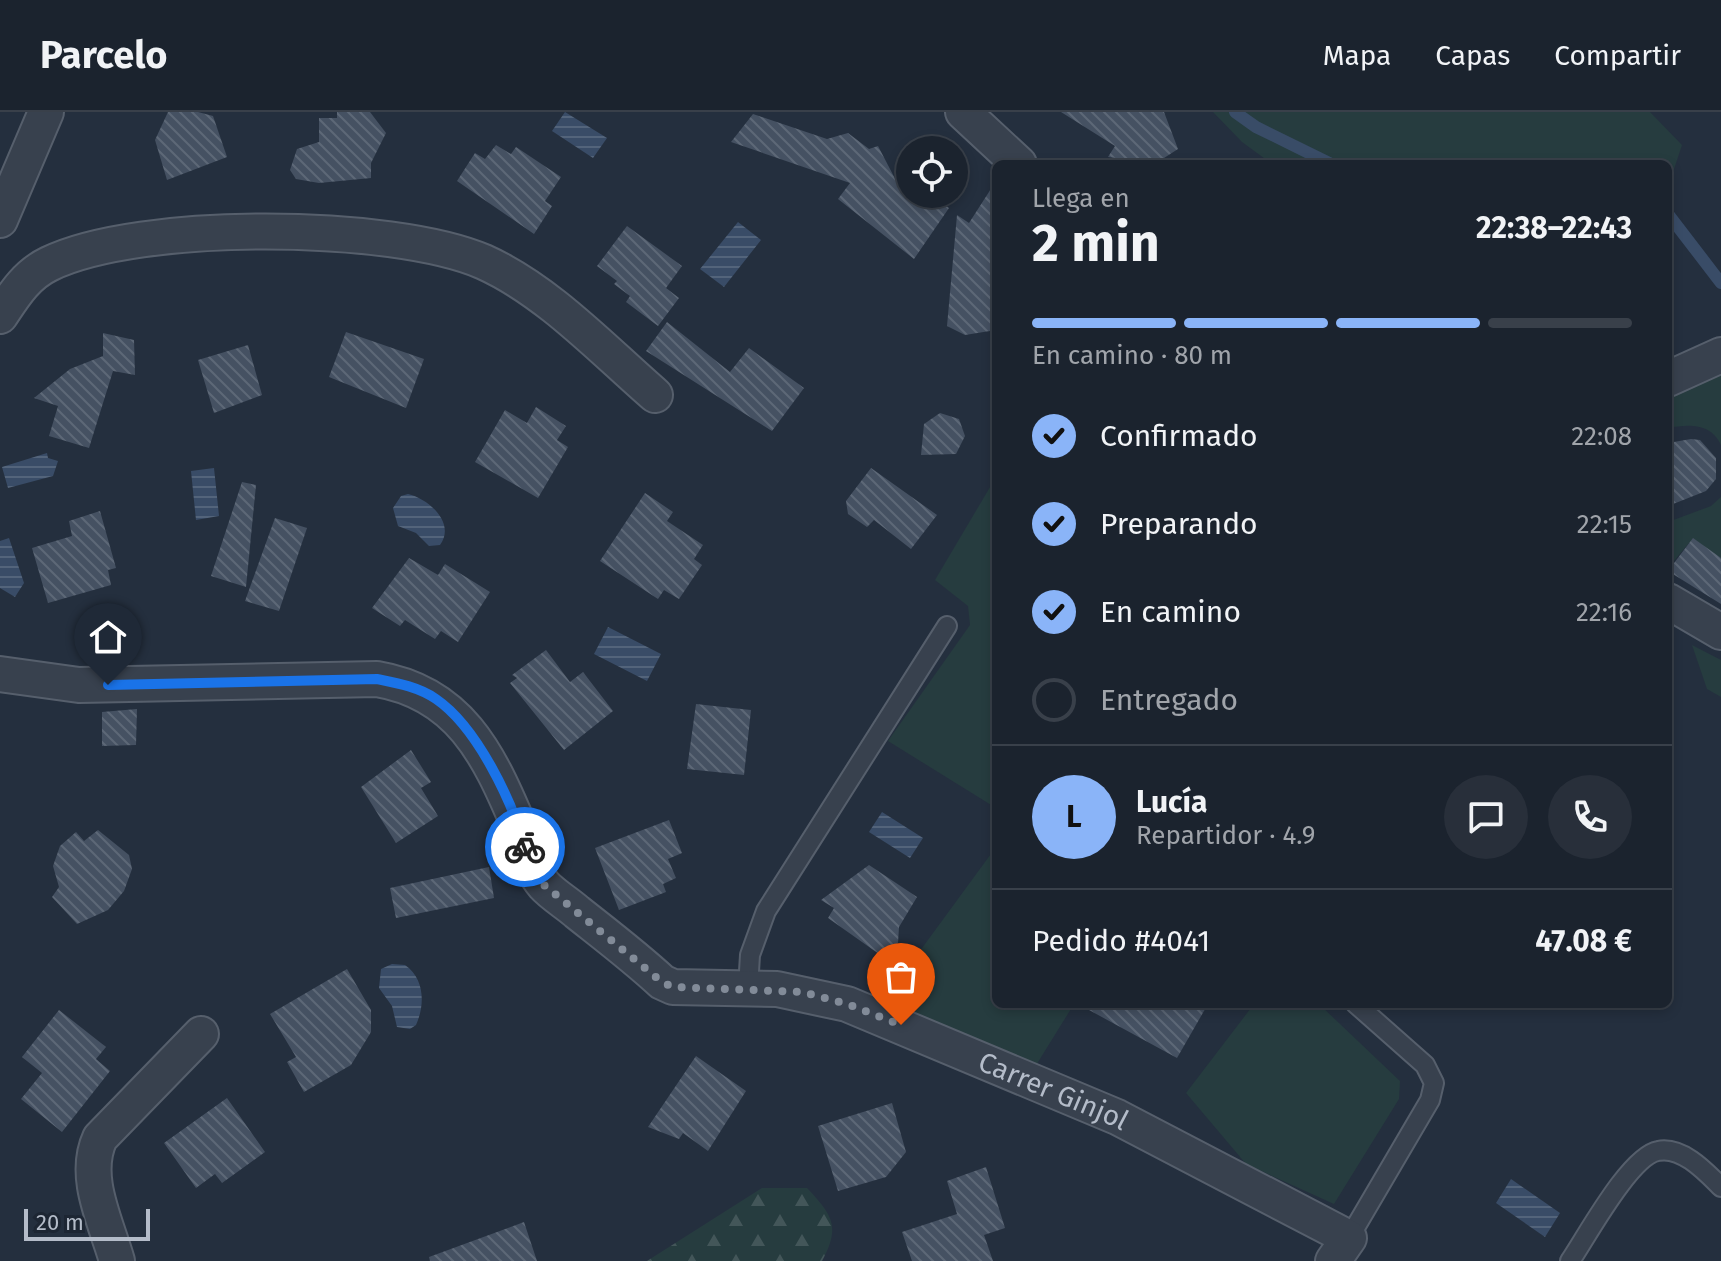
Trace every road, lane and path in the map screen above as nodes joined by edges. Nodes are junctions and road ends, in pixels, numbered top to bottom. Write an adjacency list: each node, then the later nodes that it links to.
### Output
1 (46, 112): 4 (street)
2 (963, 112): 3 (street)
3 (1015, 160)
4 (0, 220)
5 (0, 316): 8 (street)
6 (1721, 355): 7 (street)
7 (1672, 377)
8 (655, 395)
9 (1672, 603): 11 (street)
10 (947, 626): 13 (lane)
11 (1721, 632)
12 (0, 674): 13 (street, Carrer Ginjol)
13 (748, 988): 17 (street, Carrer Ginjol)
14 (1361, 1008): 17 (lane)
15 (201, 1034): 18 (street)
16 (1721, 1187): 19 (lane)
17 (1341, 1250)
18 (117, 1261)
19 (1570, 1261)

